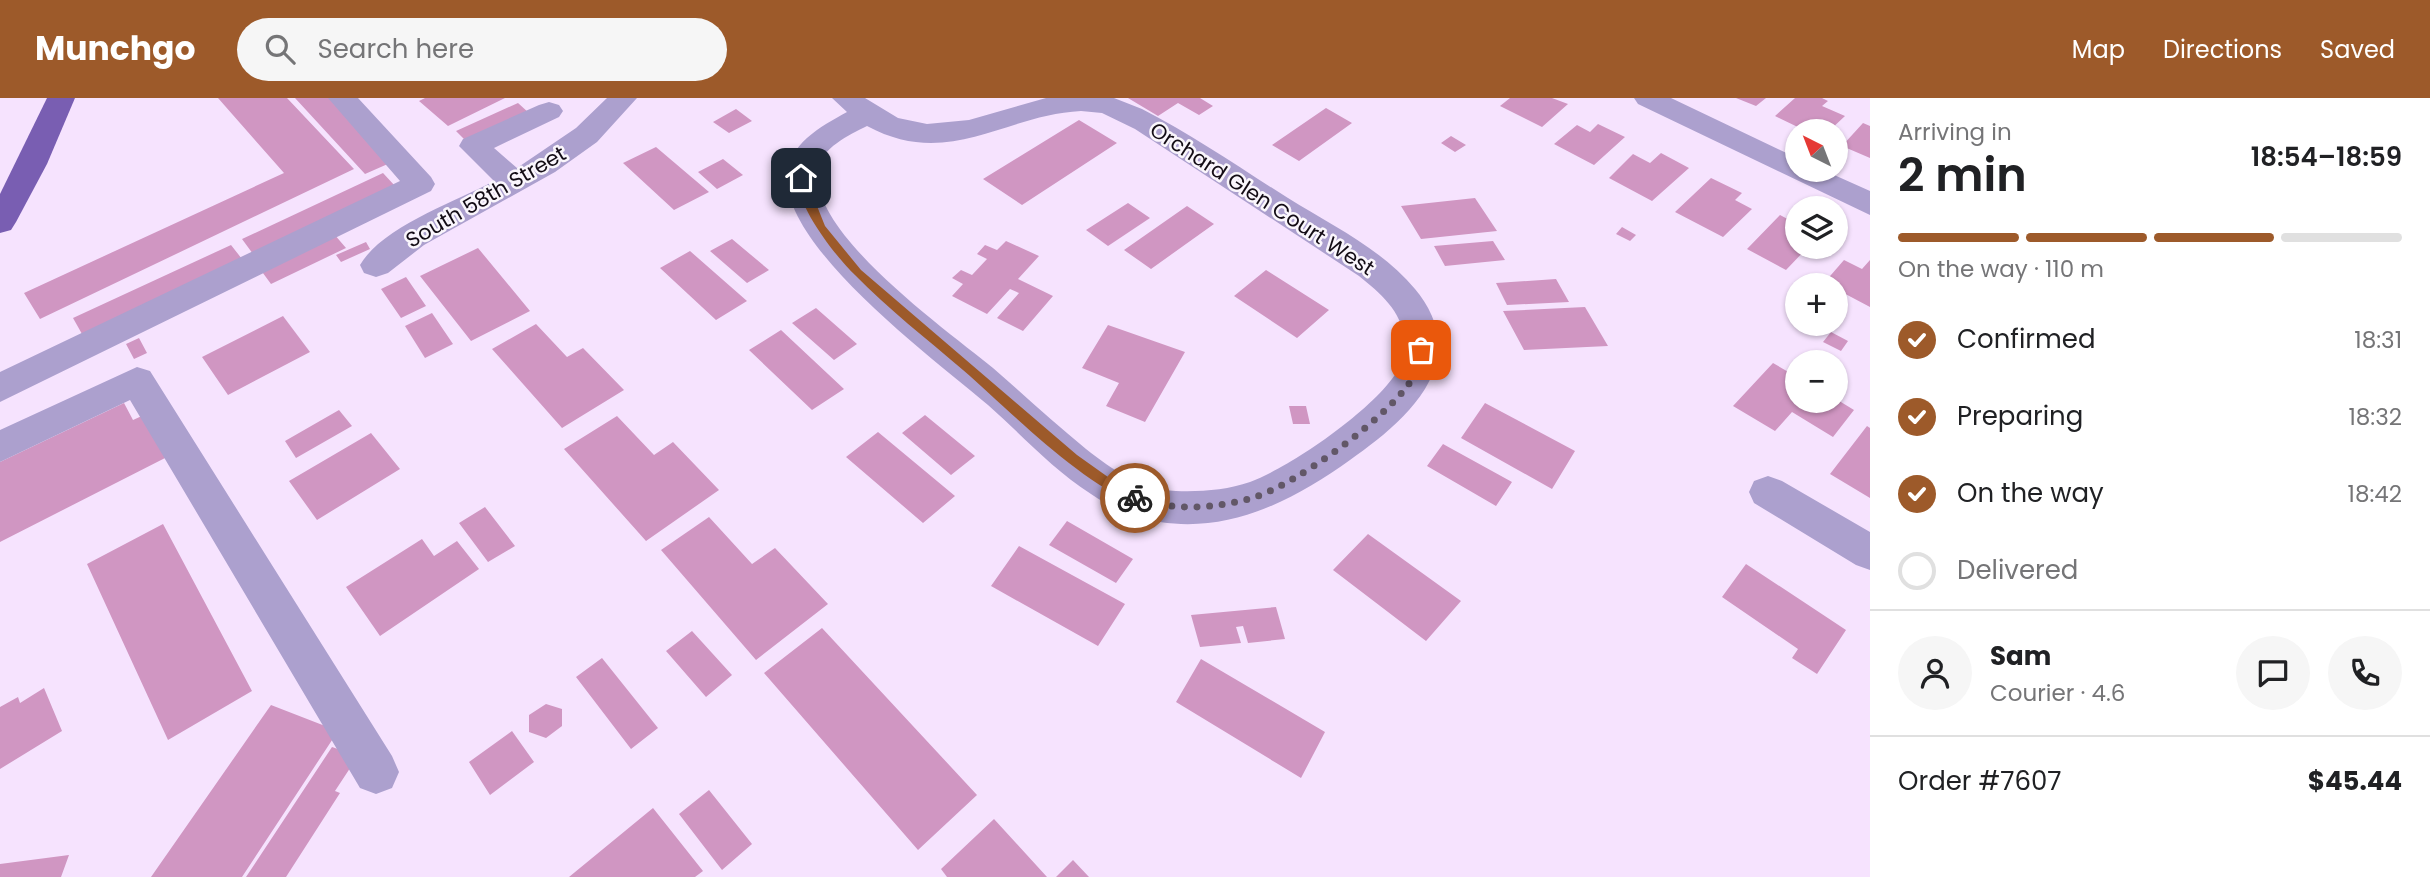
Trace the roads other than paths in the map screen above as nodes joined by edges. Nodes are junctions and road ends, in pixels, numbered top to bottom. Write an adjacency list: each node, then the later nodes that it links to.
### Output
1 (61, 98): 11 (main road)
2 (342, 98): 13 (street)
3 (623, 98): 9 (street, South 58th Street)
4 (1648, 98): 7 (street)
5 (856, 106): 5 (street, Orchard Glen Court West)
6 (549, 111): 9 (street)
7 (1785, 164)
8 (1823, 182): 10 (street)
9 (514, 183): 12 (street, South 58th Street)
10 (1870, 204)
11 (0, 222)
12 (376, 265)
13 (0, 388)
14 (0, 447): 17 (street)
15 (1768, 492): 16 (street)
16 (1870, 553)
17 (376, 772)

